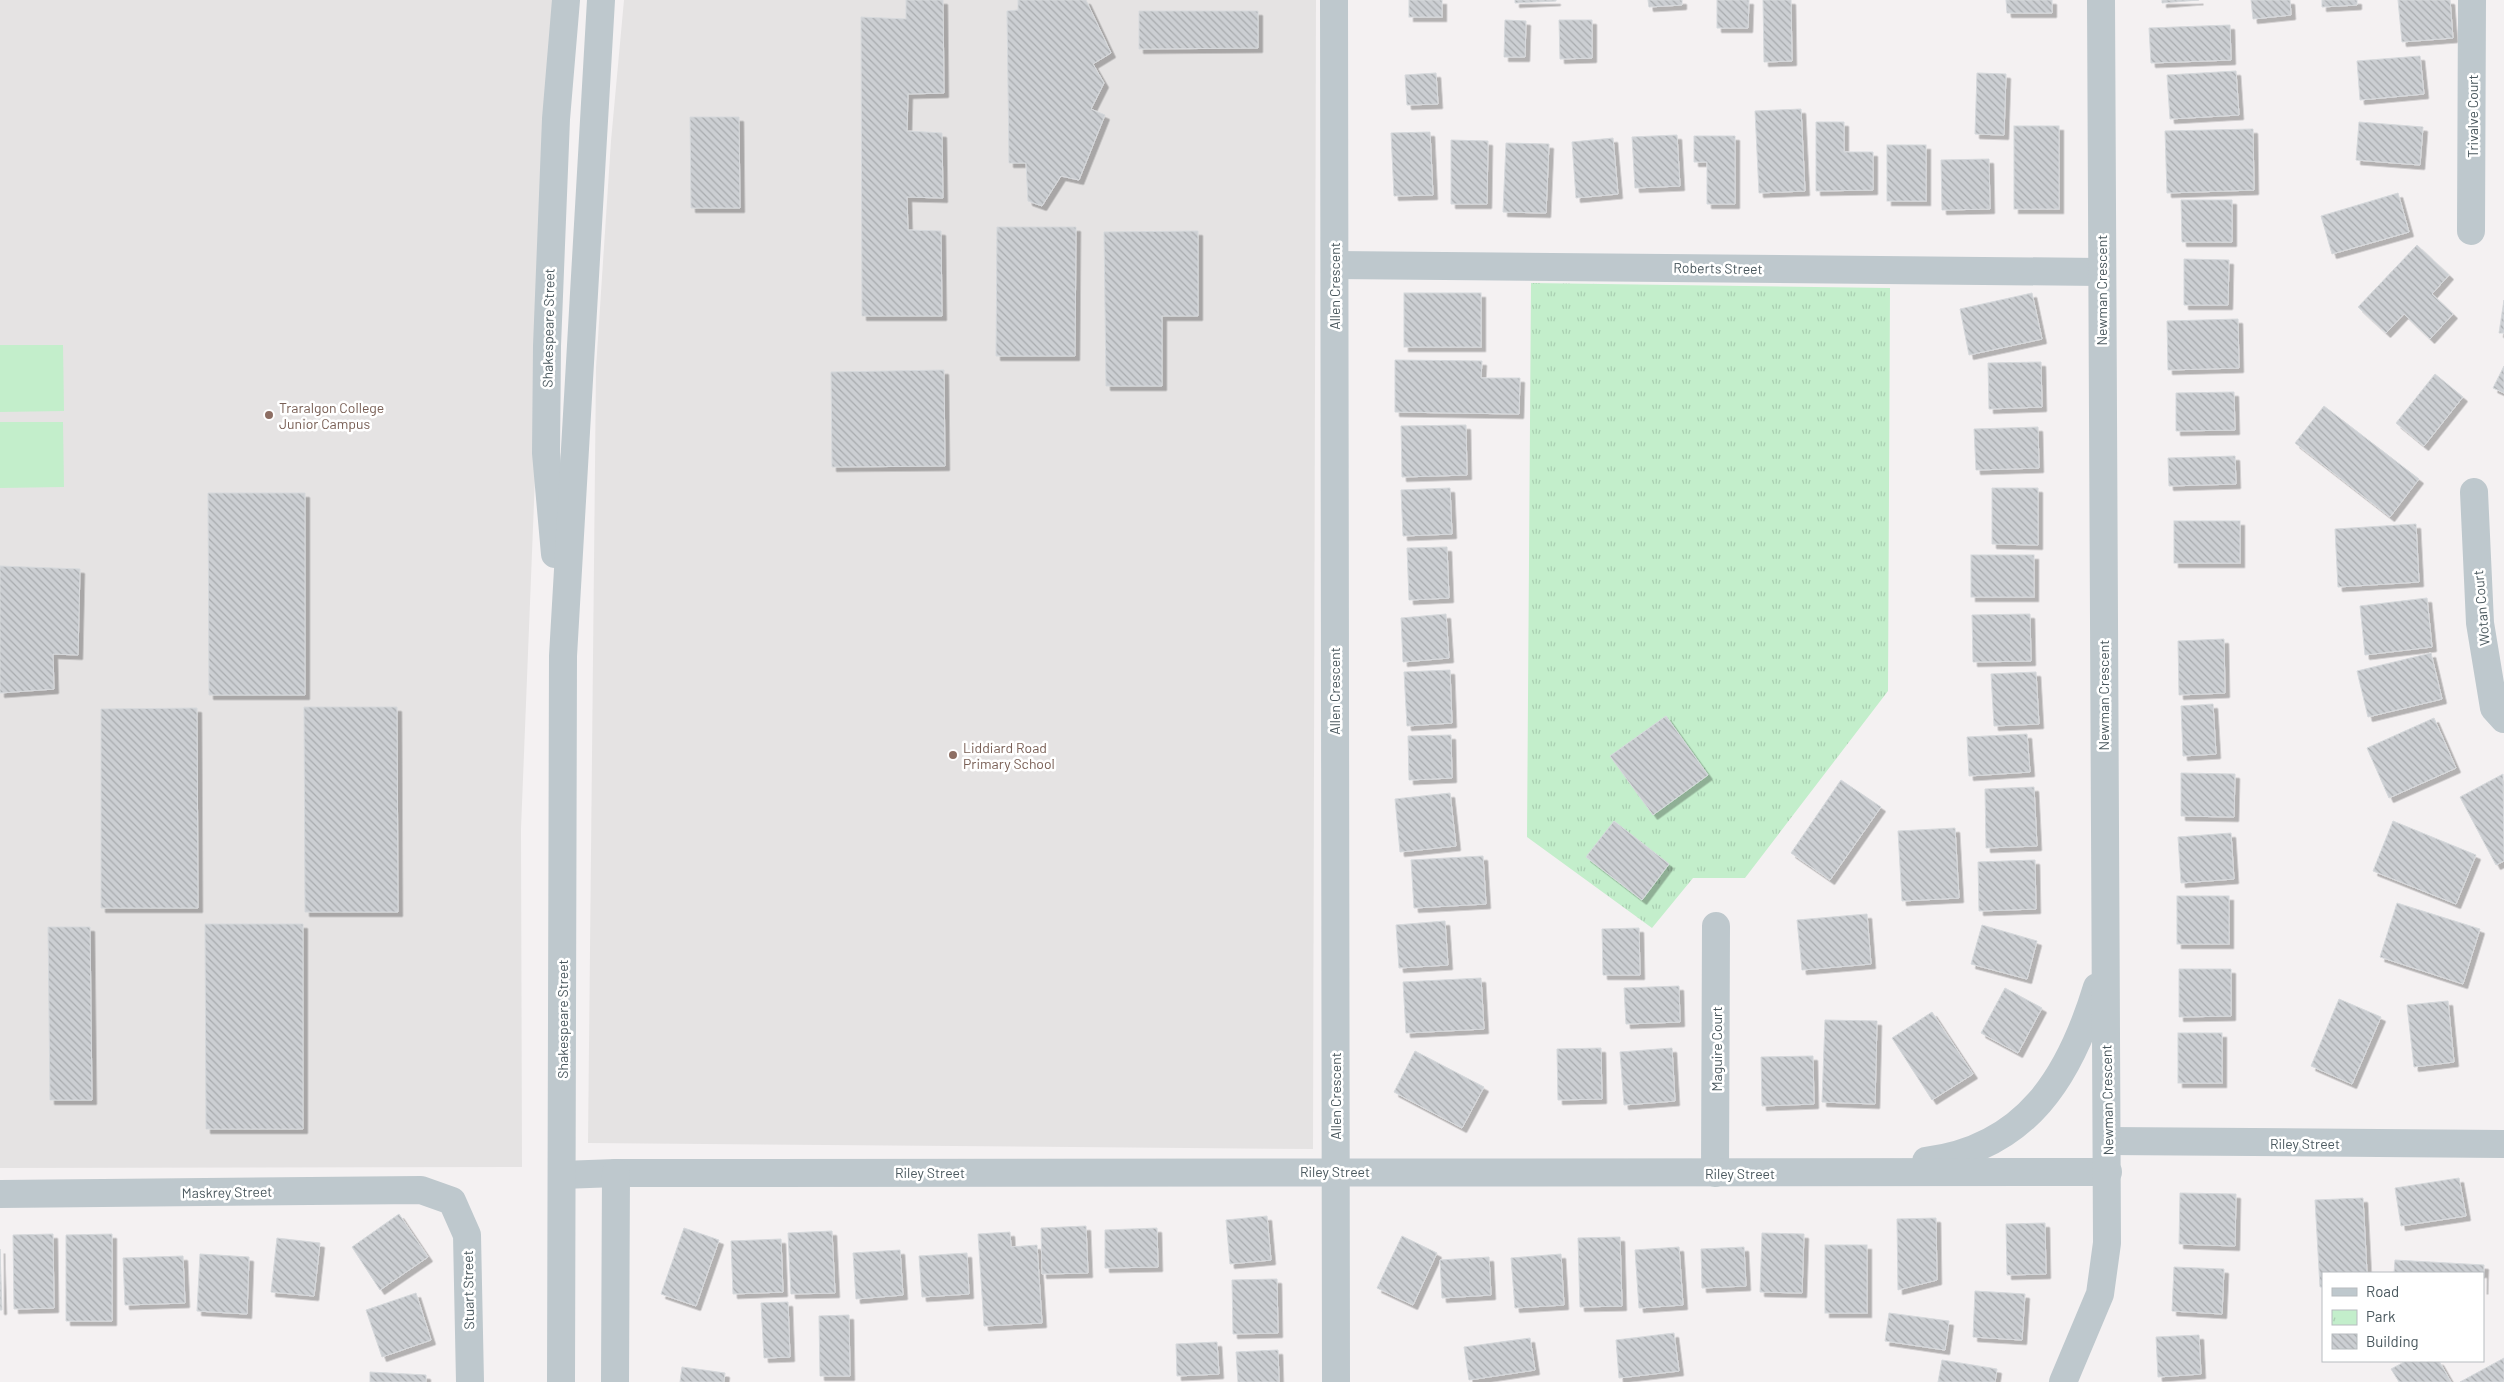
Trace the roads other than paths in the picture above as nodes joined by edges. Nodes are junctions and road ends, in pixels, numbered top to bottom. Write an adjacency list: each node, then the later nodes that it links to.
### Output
1 (566, 0): 10 (street, Shakespeare Street)
2 (601, 0): 10 (street, Shakespeare Street)
3 (1334, 0): 7 (street, Allen Crescent)
4 (2101, 0): 8 (street, Newman Crescent)
5 (2472, 0): 6 (street, Trivalve Court)
6 (2471, 231)
7 (1335, 265): 8 (street, Roberts Street); 16 (street, Allen Crescent)
8 (2101, 272): 13 (street, Newman Crescent)
9 (2474, 492): 11 (street, Wotan Court)
10 (563, 656): 21 (street, Shakespeare Street)
11 (2504, 719)
12 (1716, 926): 19 (street, Maguire Court)
13 (2105, 961): 14 (street, Newman Crescent); 20 (street)
14 (2108, 1141): 15 (street, Riley Street); 17 (street, Newman Crescent)
15 (2504, 1144)
16 (1335, 1171): 18 (street, Riley Street); 19 (street, Riley Street); 27 (street, Allen Crescent)
17 (2108, 1172): 20 (street, Riley Street); 28 (street, Newman Crescent)
18 (616, 1173): 21 (street, Riley Street); 26 (street)
19 (1715, 1173): 20 (street, Riley Street)
20 (1822, 1173)
21 (562, 1175): 25 (street, Shakespeare Street)
22 (0, 1194): 23 (street, Maskrey Street)
23 (452, 1201): 24 (street, Stuart Street)
24 (470, 1382)
25 (560, 1382)
26 (615, 1382)
27 (1336, 1382)
28 (2063, 1382)

